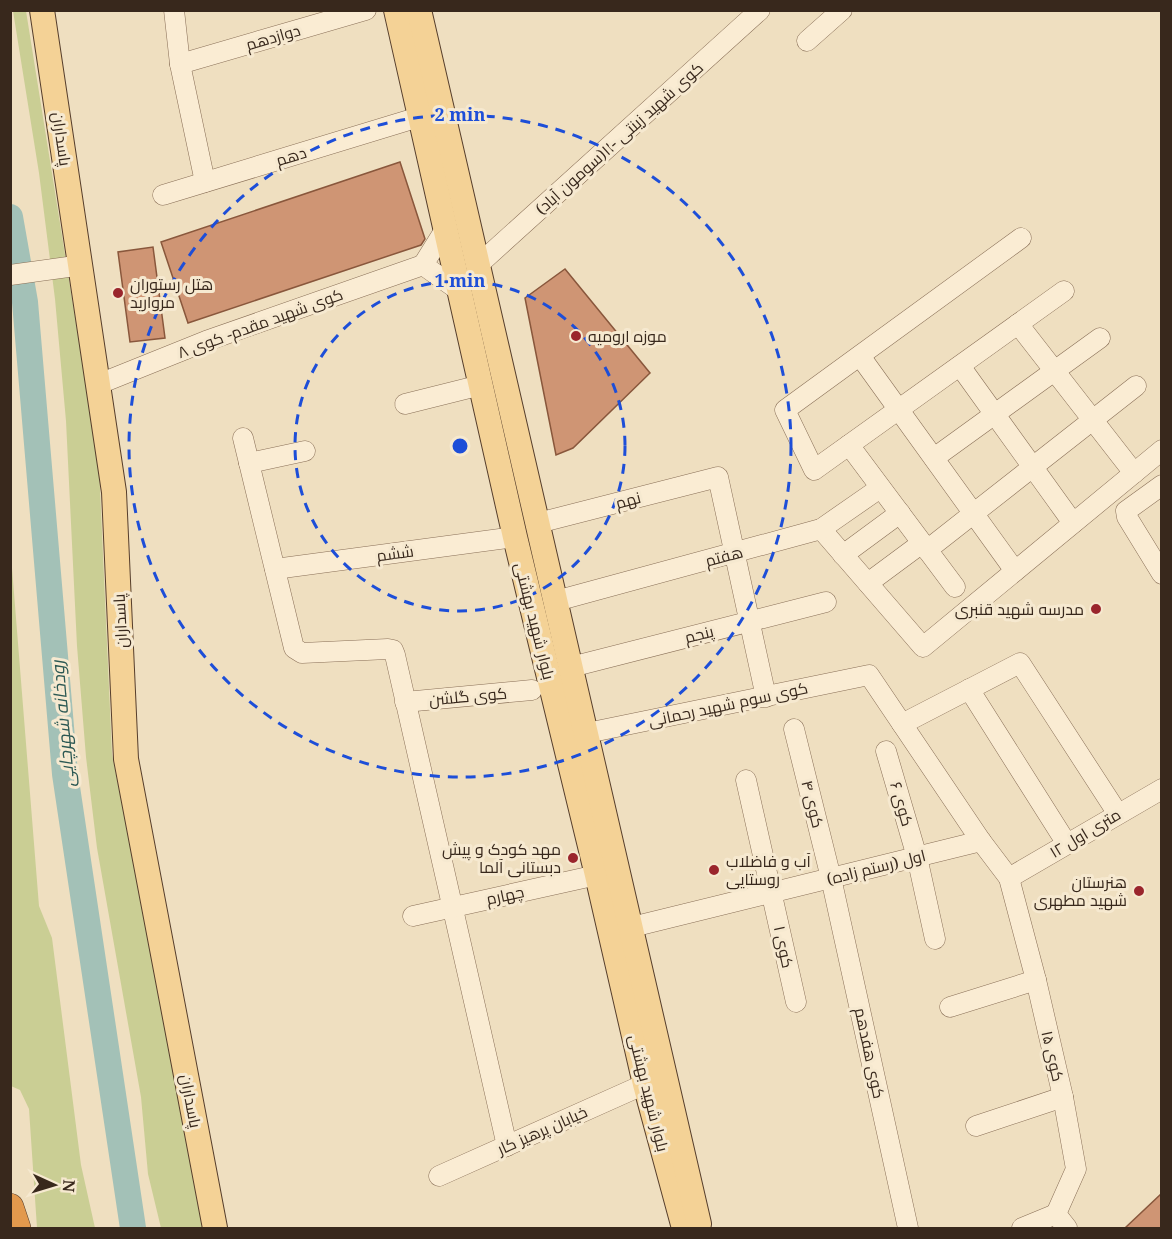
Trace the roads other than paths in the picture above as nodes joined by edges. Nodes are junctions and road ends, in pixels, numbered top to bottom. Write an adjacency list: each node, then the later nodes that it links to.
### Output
1 (42, 10): 26 (main road, پاسداران)
2 (174, 10): 9 (street)
3 (366, 10): 9 (street, دوازدهم)
4 (396, 10): 10 (main road, بلوار شهید بهشتی)
5 (419, 10): 16 (main road, بلوار شهید بهشتی)
6 (760, 10): 16 (street, کوی شهید زینتی -۱۱(سومون آباد))
7 (842, 10): 8 (street)
8 (807, 41)
9 (180, 64): 11 (street)
10 (419, 117): 11 (street, دهم); 13 (main road, بلوار شهید بهشتی)
11 (205, 182): 12 (street, دهم)
12 (164, 195)
13 (446, 228): 15 (street); 20 (main road, بلوار شهید بهشتی)
14 (1021, 238): 23 (street)
15 (423, 265): 20 (street); 26 (street, کوی شهید مقدم- کوی ۸)
16 (478, 266): 45 (main road, بلوار شهید بهشتی)
17 (68, 267): 18 (street)
18 (10, 275)
19 (1064, 291): 21 (street)
20 (461, 292): 27 (main road, بلوار شهید بهشتی)
21 (1018, 324): 24 (street); 25 (street)
22 (1100, 338): 25 (street)
23 (860, 356): 30 (street); 34 (street)
24 (960, 366): 30 (street); 31 (street)
25 (1055, 371): 31 (street); 32 (street)
26 (99, 384): 95 (main road, پاسداران)
27 (481, 386): 29 (street); 48 (main road, بلوار شهید بهشتی)
28 (1136, 386): 32 (street)
29 (405, 404)
30 (899, 410): 34 (street); 37 (street)
31 (995, 414): 37 (street); 39 (street)
32 (1093, 420): 39 (street); 40 (street)
33 (243, 438): 38 (street)
34 (849, 446): 42 (street)
35 (1161, 450): 40 (street)
36 (305, 451): 38 (street)
37 (934, 458): 44 (street)
38 (249, 463): 53 (street)
39 (1033, 467): 44 (street); 46 (street)
40 (1134, 473): 46 (street)
41 (1161, 485): 52 (street)
42 (880, 488): 43 (street); 47 (street, هفتم)
43 (900, 513): 49 (street); 51 (street)
44 (973, 514): 49 (street); 54 (street)
45 (538, 523): 50 (street, نهم); 57 (main road, بلوار شهید بهشتی)
46 (1073, 523): 54 (street)
47 (821, 529): 50 (street, هفتم); 51 (street)
48 (515, 537): 53 (street, ششم); 75 (main road, بلوار شهید بهشتی)
49 (925, 546): 55 (street); 56 (street)
50 (735, 553): 57 (street, هفتم); 59 (street)
51 (843, 555): 55 (street)
52 (1159, 566)
53 (275, 569): 64 (street)
54 (1015, 571): 55 (street)
55 (868, 583)
56 (955, 587)
57 (556, 601): 60 (main road, بلوار شهید بهشتی)
58 (826, 602): 59 (street, پنجم)
59 (750, 621): 60 (street, پنجم); 63 (street)
60 (571, 667): 67 (main road, بلوار شهید بهشتی)
61 (969, 689): 65 (street); 71 (street); 73 (street)
62 (532, 690): 64 (street, کوی گلشن)
63 (766, 697): 65 (street, کوی سوم شهید رحمانی); 67 (street, کوی سوم شهید رحمانی)
64 (405, 702): 79 (street)
65 (902, 724): 72 (street)
66 (794, 729): 76 (street, کوی ۴)
67 (587, 734): 81 (main road, بلوار شهید بهشتی)
68 (886, 751): 74 (street, کوی ۶)
69 (746, 780): 78 (street, کوی ۱)
70 (1161, 789): 71 (street, ۱۲ متری اول)
71 (1118, 814): 73 (street, ۱۲ متری اول)
72 (981, 841): 74 (street, اول (رستم زاده)); 77 (street)
73 (1067, 844): 77 (street, ۱۲ متری اول)
74 (917, 857): 76 (street, اول (رستم زاده)); 82 (street, کوی ۶)
75 (597, 875): 79 (street, چهارم); 86 (main road, بلوار شهید بهشتی)
76 (831, 878): 78 (street, اول (رستم زاده)); 96 (street, کوی هفدهم)
77 (1009, 878): 83 (street, کوی ۱۵)
78 (772, 892): 81 (street, اول (رستم زاده)); 84 (street, کوی ۱)
79 (451, 906): 80 (street, چهارم); 89 (street)
80 (413, 916)
81 (632, 927): 93 (main road, بلوار شهید بهشتی)
82 (935, 939)
83 (1036, 980): 85 (street); 87 (street, کوی ۱۵)
84 (796, 1002)
85 (950, 1007)
86 (645, 1084): 89 (street, خیابان پرهیز کار); 93 (main road, بلوار شهید بهشتی)
87 (1063, 1097): 88 (street); 92 (street, کوی ۱۵)
88 (976, 1126)
89 (507, 1146): 90 (street, خیابان پرهیز کار)
90 (439, 1176)
91 (10, 1207): 94 (highway)
92 (1062, 1221): 97 (street)
93 (691, 1226)
94 (17, 1228)
95 (215, 1228)
96 (908, 1228)
97 (1022, 1228)

